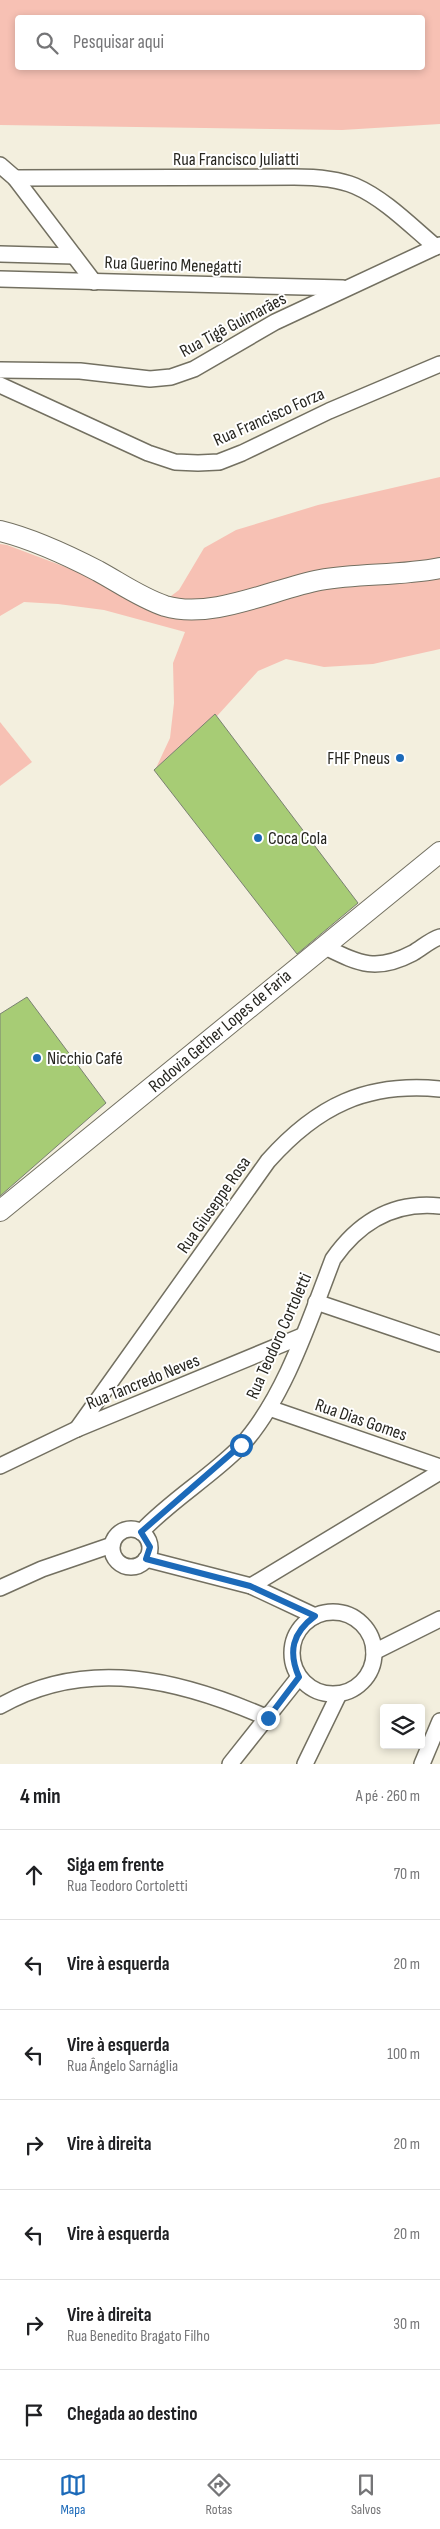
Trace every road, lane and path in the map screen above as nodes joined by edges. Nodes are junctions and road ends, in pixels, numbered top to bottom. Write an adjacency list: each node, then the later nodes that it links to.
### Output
1 (0, 164): 2 (street)
2 (15, 178): 3 (street, Rua Francisco Juliatti); 5 (street)
3 (438, 246): 8 (street, Rua Tigê Guimarães)
4 (0, 254): 5 (street)
5 (74, 256): 7 (street)
6 (0, 279): 7 (street, Rua Guerino Menegatti)
7 (94, 282): 8 (street, Rua Guerino Menegatti)
8 (346, 288): 10 (street, Rua Tigê Guimarães)
9 (440, 364): 11 (street, Rua Francisco Forza)
10 (0, 370)
11 (0, 384)
12 (0, 531): 13 (street)
13 (440, 568)
14 (440, 852): 16 (street, Rodovia Gether Lopes de Faria)
15 (440, 937): 16 (street)
16 (322, 946): 19 (street, Rodovia Gether Lopes de Faria)
17 (440, 1088): 24 (street, Rua Giuseppe Rosa)
18 (440, 1206): 20 (street, Rua Teodoro Cortoletti)
19 (0, 1211)
20 (316, 1302): 21 (street, Rua Teodoro Cortoletti); 22 (street)
21 (302, 1336): 23 (street, Rua Teodoro Cortoletti); 24 (street, Rua Tancredo Neves)
22 (440, 1344)
23 (269, 1408): 26 (street, Rua Dias Gomes); 28 (street, Rua Teodoro Cortoletti)
24 (77, 1429): 25 (street, Rua Tancredo Neves)
25 (0, 1466)
26 (440, 1467)
27 (440, 1472): 31 (street)
28 (141, 1532): 29 (street); 30 (street)
29 (112, 1545): 30 (street); 32 (street)
30 (146, 1559): 31 (street)
31 (250, 1586): 33 (street)
32 (0, 1588)
33 (315, 1616): 35 (street); 36 (street)
34 (440, 1619): 35 (street)
35 (374, 1652): 37 (street)
36 (299, 1677): 37 (street); 39 (street)
37 (339, 1694): 42 (street)
38 (0, 1706): 39 (street)
39 (268, 1718): 41 (street)
40 (440, 1721): 43 (street)
41 (230, 1764)
42 (305, 1764)
43 (422, 1764)

